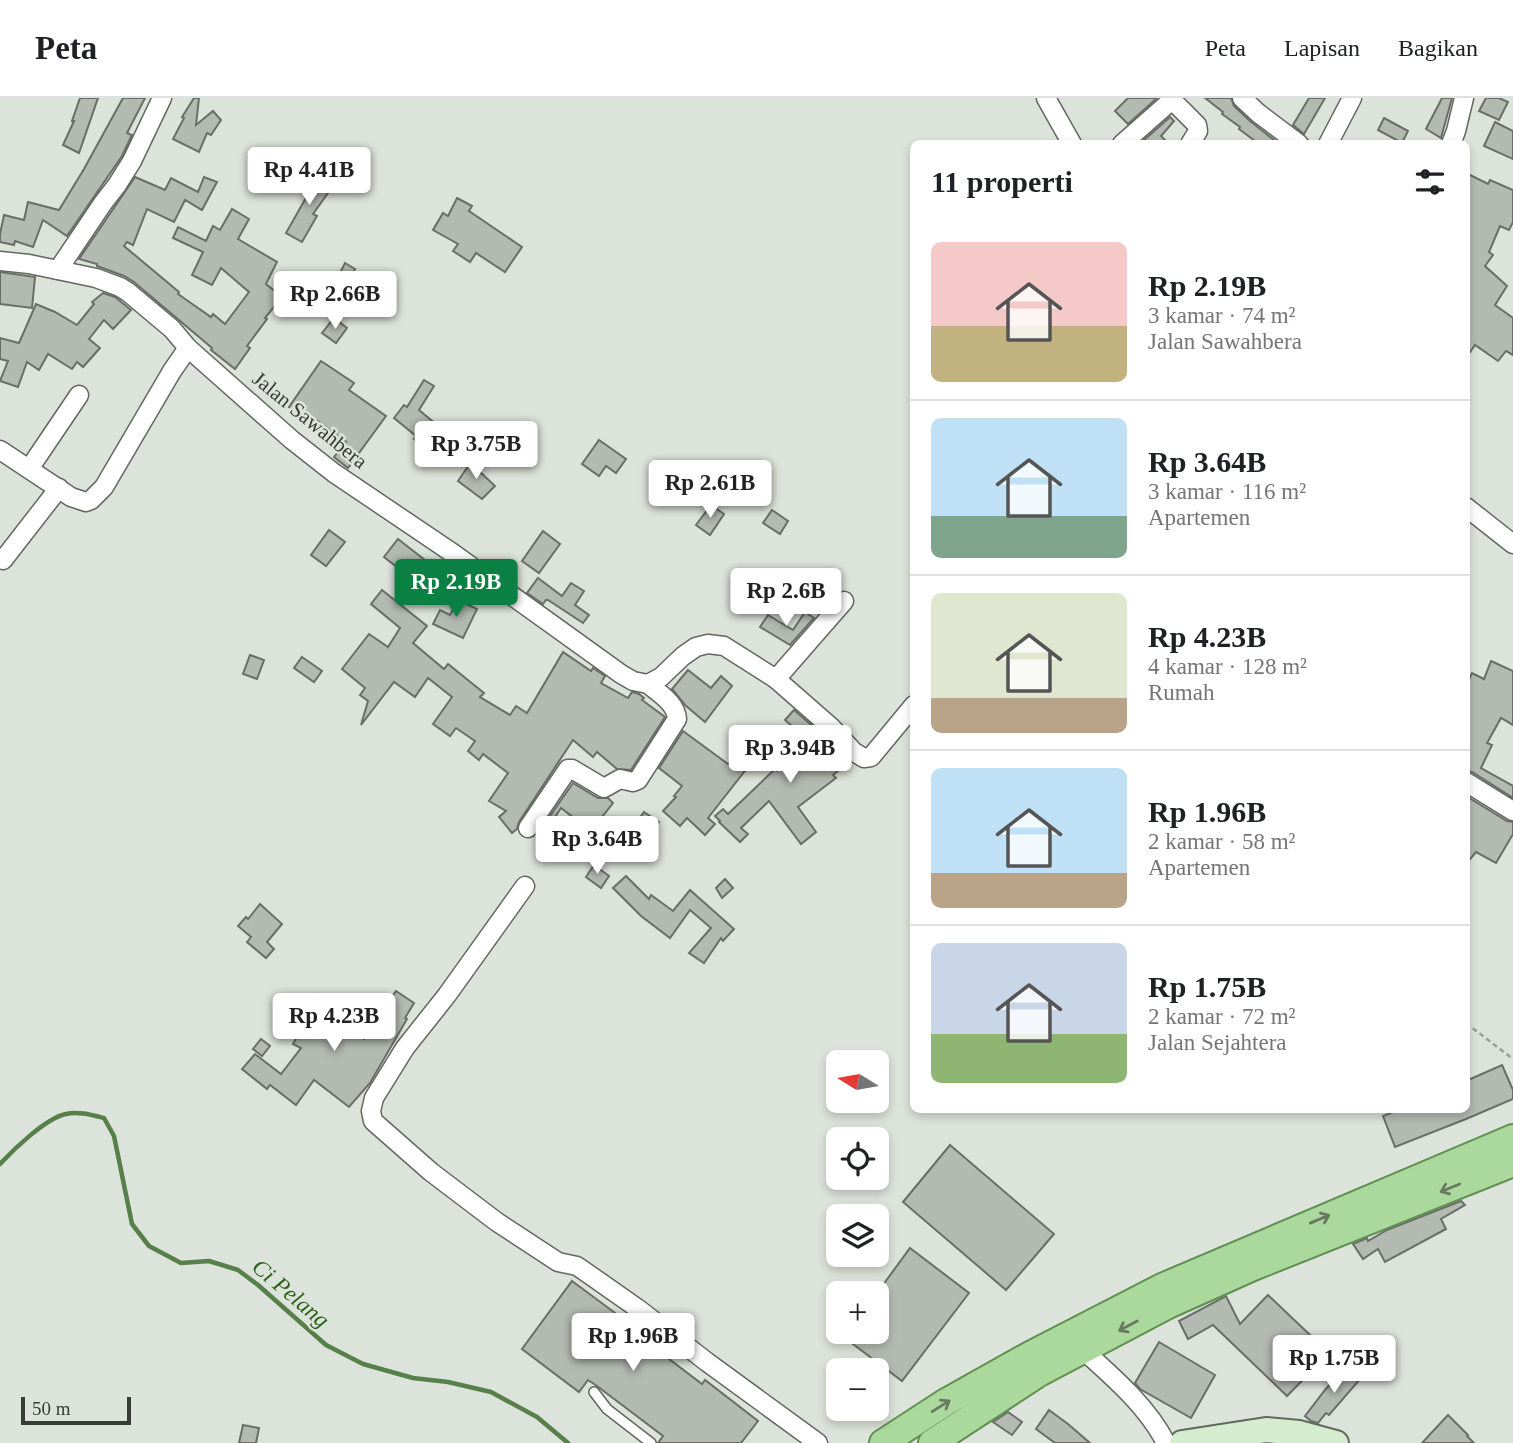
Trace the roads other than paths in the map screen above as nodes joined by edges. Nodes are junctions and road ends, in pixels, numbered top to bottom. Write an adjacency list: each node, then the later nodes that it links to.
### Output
1 (162, 98): 14 (street)
2 (1046, 98): 7 (street)
3 (1242, 98): 10 (street)
4 (1352, 98): 11 (street)
5 (1464, 98): 12 (street)
6 (1173, 99): 8 (street); 9 (street)
7 (1070, 140)
8 (1127, 140)
9 (1192, 140)
10 (1294, 140)
11 (1330, 140)
12 (1453, 140)
13 (0, 261): 14 (street, Jalan Sawahbera)
14 (58, 270): 15 (street, Jalan Sawahbera)
15 (188, 348): 19 (street); 25 (street, Jalan Sawahbera)
16 (79, 395): 18 (street)
17 (0, 450): 18 (street)
18 (29, 469): 19 (street)
19 (59, 488): 22 (street)
20 (1470, 510): 21 (street)
21 (1513, 544)
22 (2, 560)
23 (844, 601): 24 (street)
24 (776, 679): 25 (street); 26 (street)
25 (648, 684): 29 (street, Jalan Sawahbera)
26 (910, 710)
27 (1470, 784): 28 (street)
28 (1513, 811)
29 (528, 828)
30 (525, 886): 37 (street)
31 (1513, 1138): 33 (main road, one-way to 31)
32 (1513, 1163): 33 (main road, one-way to 33)
33 (1165, 1296): 34 (main road, one-way to 34); 38 (main road, one-way to 33)
34 (1083, 1350): 39 (main road); 40 (street)
35 (594, 1392): 36 (lane)
36 (651, 1443)
37 (818, 1443)
38 (883, 1443)
39 (932, 1443)
40 (1166, 1443)
41 (1182, 1443): 42 (street)
42 (1336, 1443)

